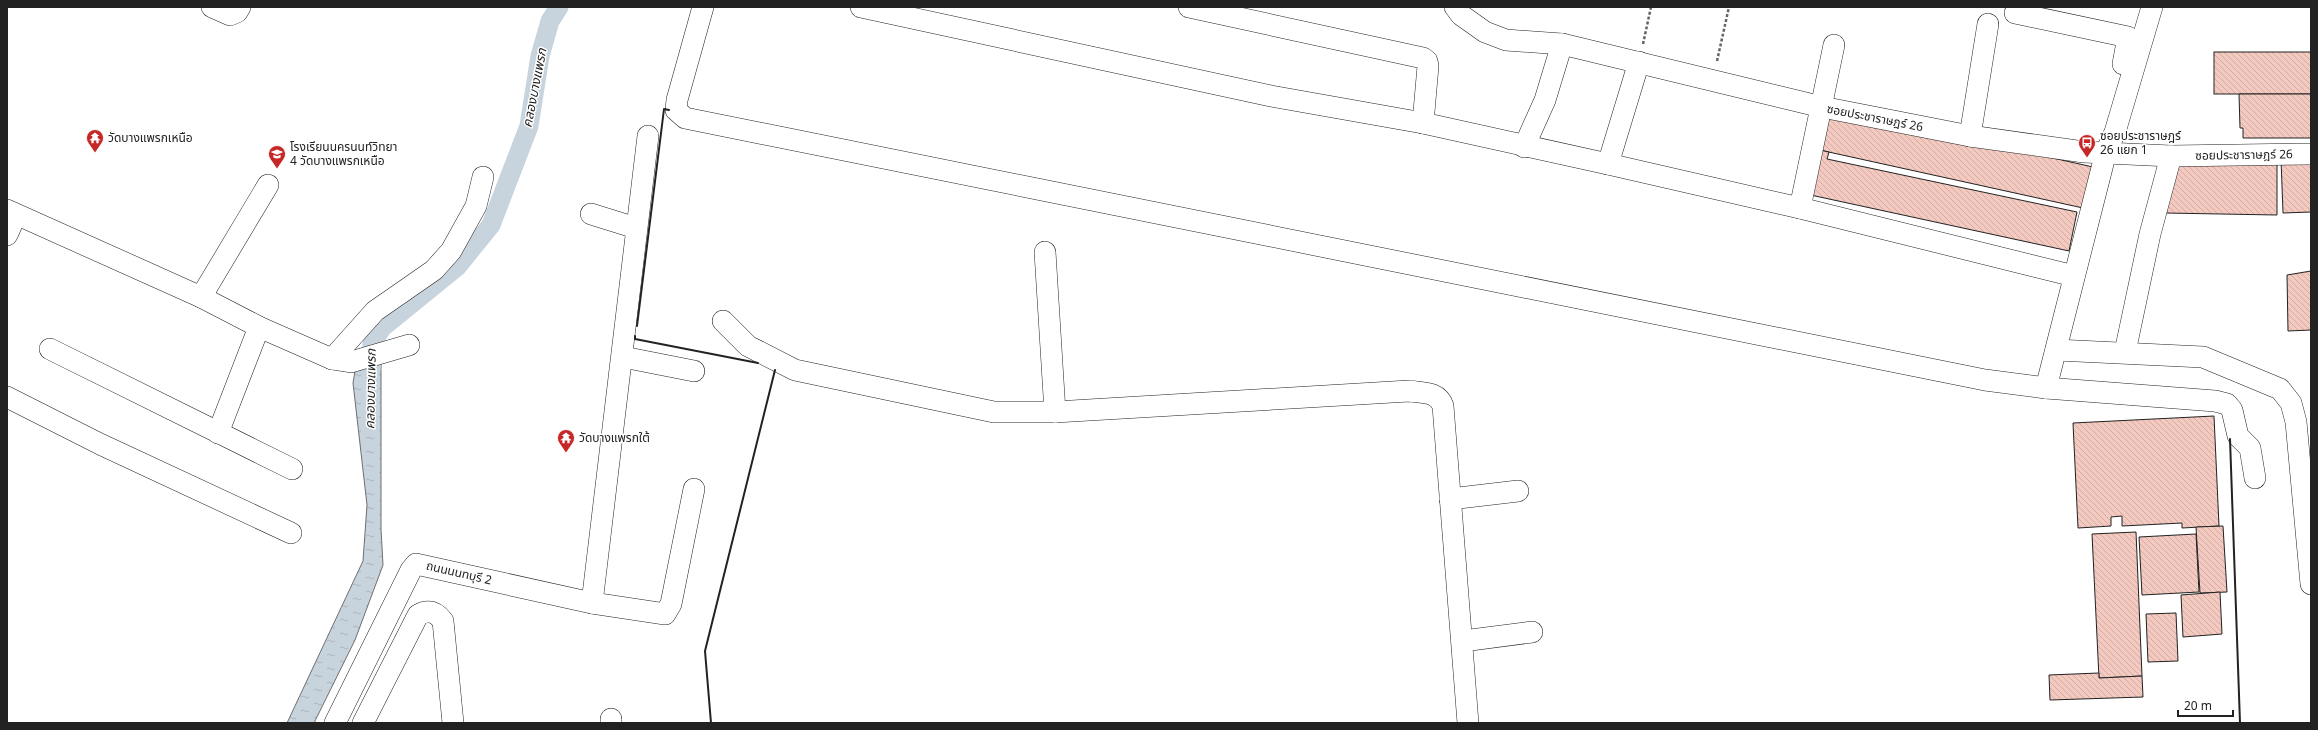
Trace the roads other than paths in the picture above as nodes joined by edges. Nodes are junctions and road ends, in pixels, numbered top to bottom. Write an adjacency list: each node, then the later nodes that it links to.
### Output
1 (212, 7): 2 (street)
2 (240, 7)
3 (703, 7): 44 (street)
4 (861, 7): 9 (street)
5 (1189, 7): 17 (street)
6 (1455, 7): 11 (street, ซอยประชาราษฎร์ 26)
7 (2152, 7): 14 (street)
8 (2015, 13): 14 (street)
9 (930, 14): 17 (street)
10 (1988, 24): 19 (street)
11 (1562, 44): 13 (street, ซอยประชาราษฎร์ 26); 20 (street)
12 (1834, 45): 16 (street)
13 (1639, 62): 16 (street, ซอยประชาราษฎร์ 26); 24 (street)
14 (2128, 67): 15 (street); 21 (street)
15 (2115, 100)
16 (1822, 107): 19 (street, ซอยประชาราษฎร์ 26); 27 (street)
17 (1423, 123): 20 (street)
18 (648, 136): 30 (street)
19 (1970, 136): 21 (street, ซอยประชาราษฎร์ 26)
20 (1524, 147): 24 (street)
21 (2106, 152): 23 (street, ซอยประชาราษฎร์ 26); 33 (street)
22 (2311, 154): 23 (street, ซอยประชาราษฎร์ 26)
23 (2170, 156): 40 (street)
24 (1608, 164): 27 (street)
25 (483, 177): 42 (street)
26 (268, 185): 34 (street)
27 (1800, 208): 33 (street)
28 (12, 212): 31 (street); 34 (street)
29 (591, 214): 30 (street)
30 (636, 228): 41 (street)
31 (7, 235)
32 (1046, 252): 46 (street)
33 (2074, 276): 39 (street)
34 (201, 297): 36 (street)
35 (723, 321): 46 (street)
36 (259, 326): 42 (street); 47 (street)
37 (409, 345): 42 (street)
38 (50, 349): 47 (street)
39 (2056, 350): 40 (street); 44 (street)
40 (2125, 352): 54 (street)
41 (623, 357): 43 (street); 55 (street)
42 (342, 361)
43 (694, 371)
44 (2046, 388): 49 (street)
45 (7, 397): 53 (street)
46 (1055, 412): 52 (street)
47 (218, 433): 48 (street)
48 (292, 469)
49 (2255, 478)
50 (694, 488): 55 (street, ถนนนนทบุรี 2)
51 (1518, 491): 52 (street)
52 (1450, 499): 57 (street)
53 (291, 533)
54 (2311, 584)
55 (592, 603): 58 (street, ถนนนนทบุรี 2)
56 (1532, 632): 57 (street)
57 (1463, 641): 61 (street)
58 (335, 723)
59 (363, 723): 60 (street)
60 (453, 723)
61 (1468, 723)

